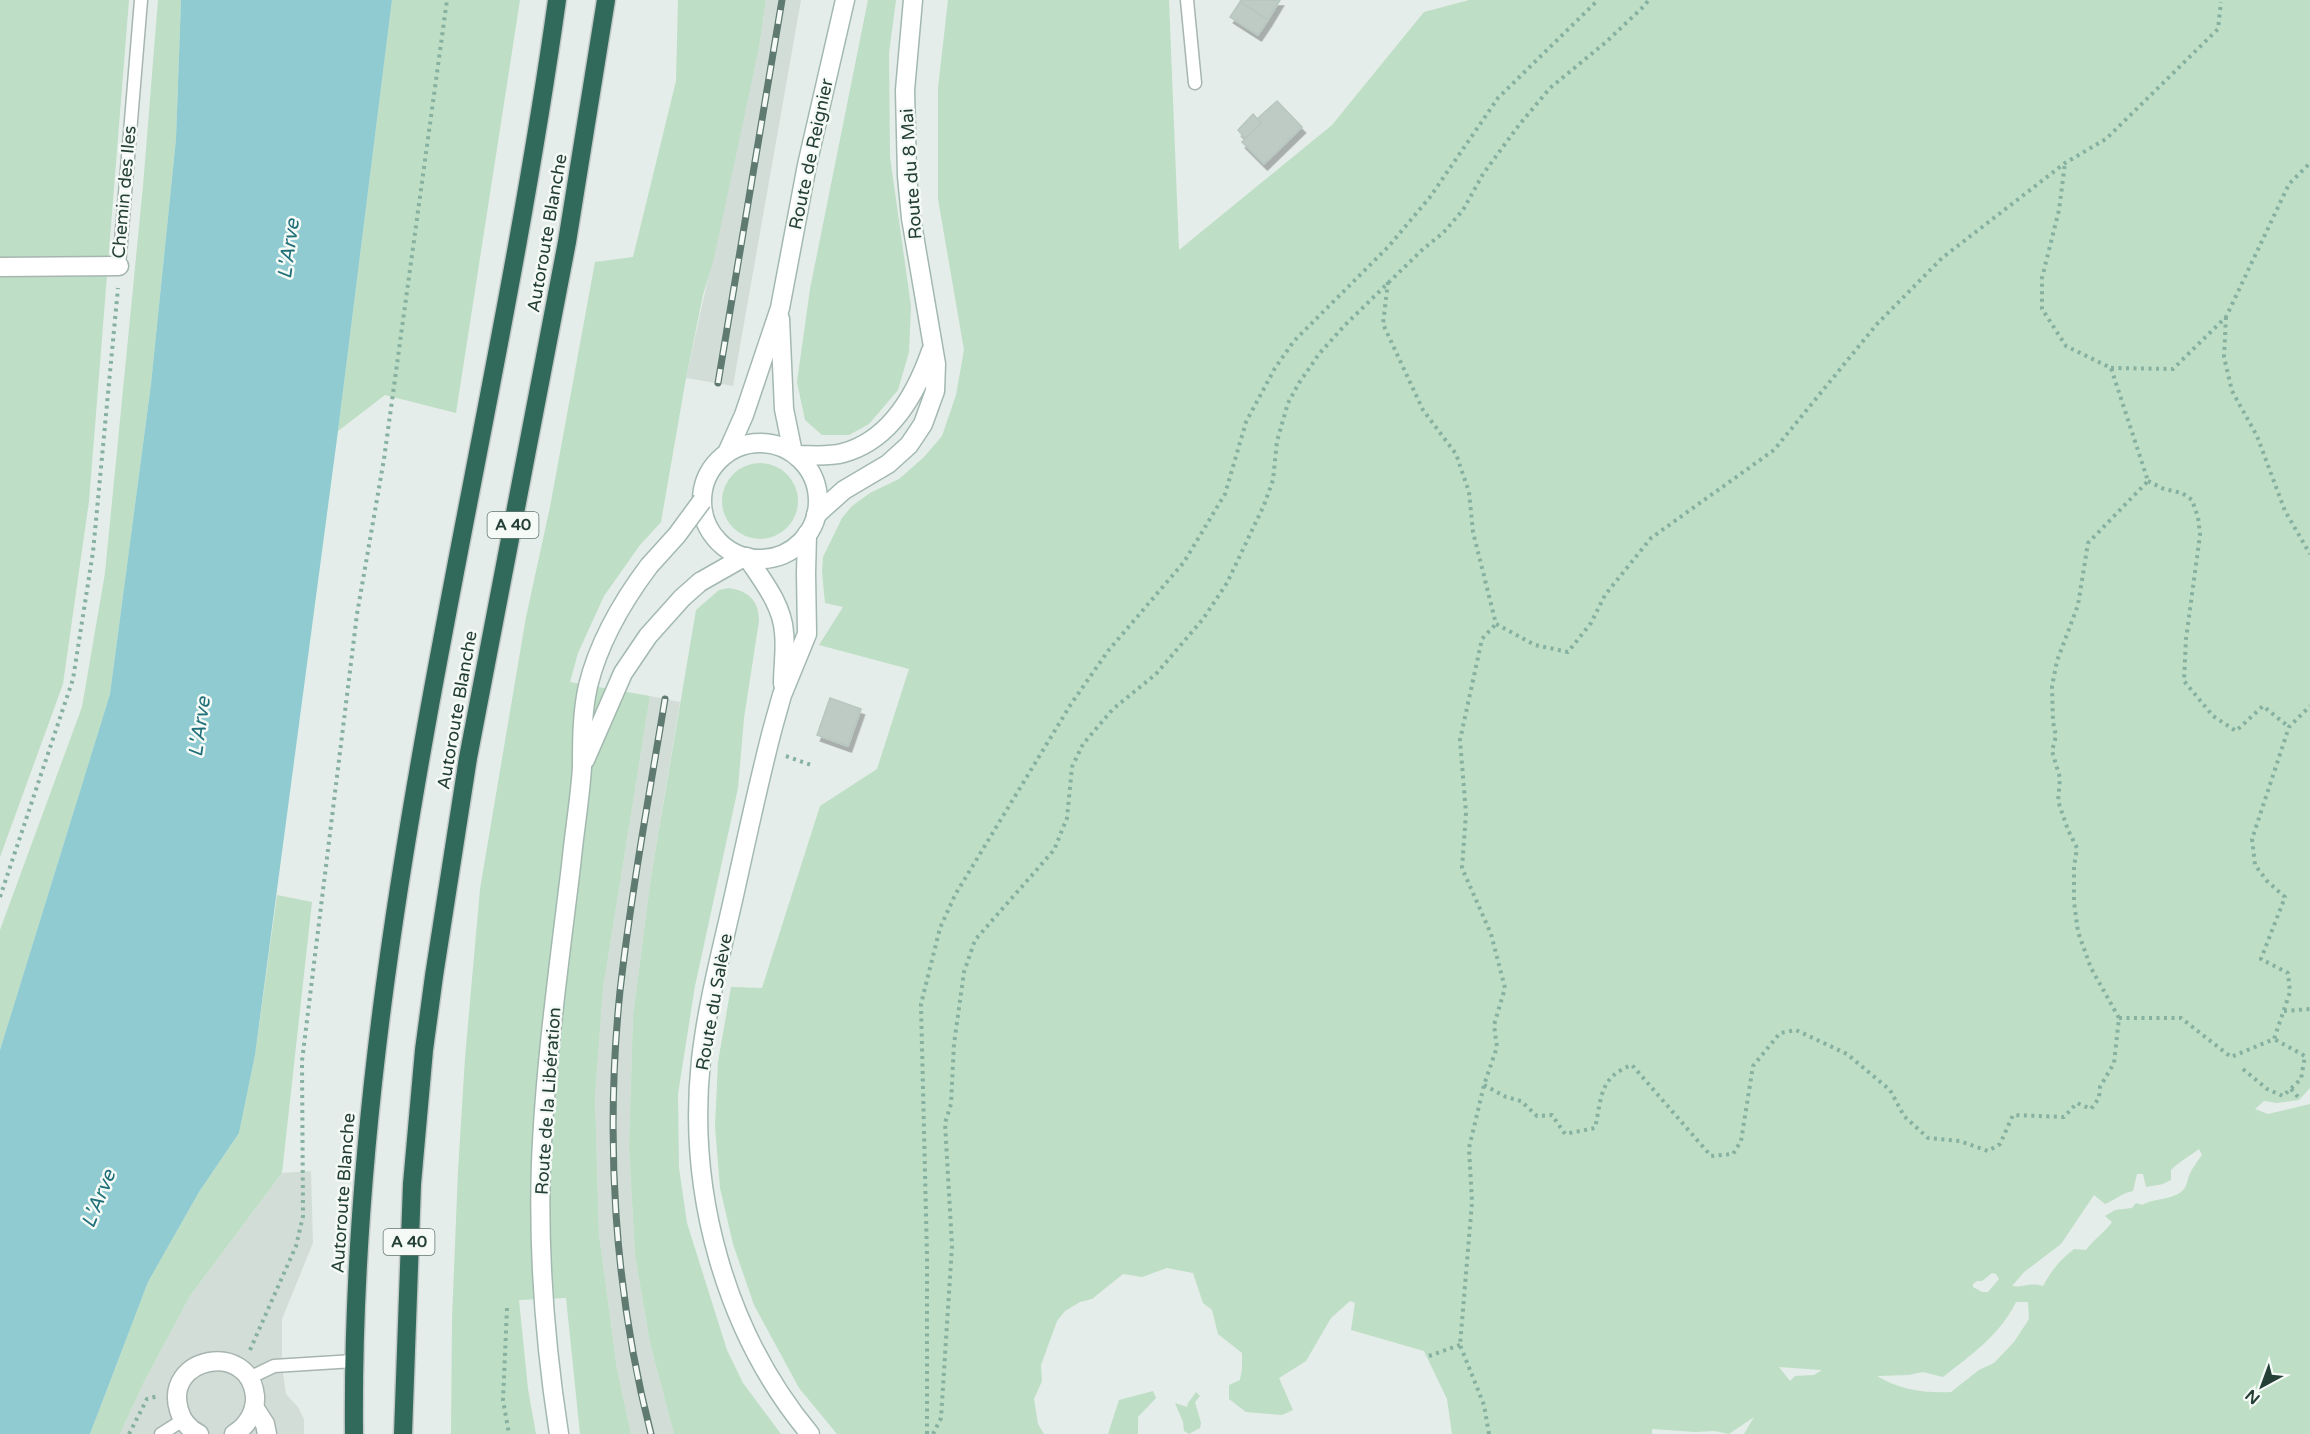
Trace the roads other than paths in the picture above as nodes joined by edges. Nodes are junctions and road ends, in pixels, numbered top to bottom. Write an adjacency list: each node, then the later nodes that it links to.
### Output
1 (141, 0): 8 (lane, Chemin des Iles)
2 (557, 0): 20 (highway, Autoroute Blanche / A 40)
3 (606, 0): 29 (highway, Autoroute Blanche / A 40)
4 (845, 0): 10 (main road, Route de Reignier)
5 (913, 0): 11 (main road, Route du 8 Mai)
6 (1186, 0): 7 (lane)
7 (1195, 83)
8 (119, 266): 9 (main road, Chemin des Iles)
9 (0, 267)
10 (780, 308): 12 (main road, Route de Reignier); 13 (main road, Route de Reignier)
11 (932, 346): 12 (main road, Route du 8 Mai); 15 (main road, Route du 8 Mai)
12 (794, 454): 13 (main road); 15 (main road)
13 (724, 455): 14 (main road)
14 (702, 501): 17 (main road); 19 (main road, Route de la Libération, bridge)
15 (816, 515): 16 (main road)
16 (807, 534): 17 (main road); 18 (main road, Route du Salève)
17 (745, 557): 18 (main road, Route du Salève); 19 (main road, Route de la Libération, bridge)
18 (782, 695): 31 (main road, Route du Salève)
19 (582, 768): 30 (main road, Route de la Libération)
20 (354, 1361): 21 (lane); 28 (highway, Autoroute Blanche / A 40)
21 (245, 1374): 22 (main road); 23 (main road)
22 (254, 1407): 26 (main road); 27 (main road)
23 (183, 1420): 24 (lane); 25 (main road)
24 (161, 1434)
25 (199, 1434)
26 (234, 1434)
27 (267, 1434)
28 (353, 1434)
29 (403, 1434)
30 (559, 1434)
31 (810, 1434)

